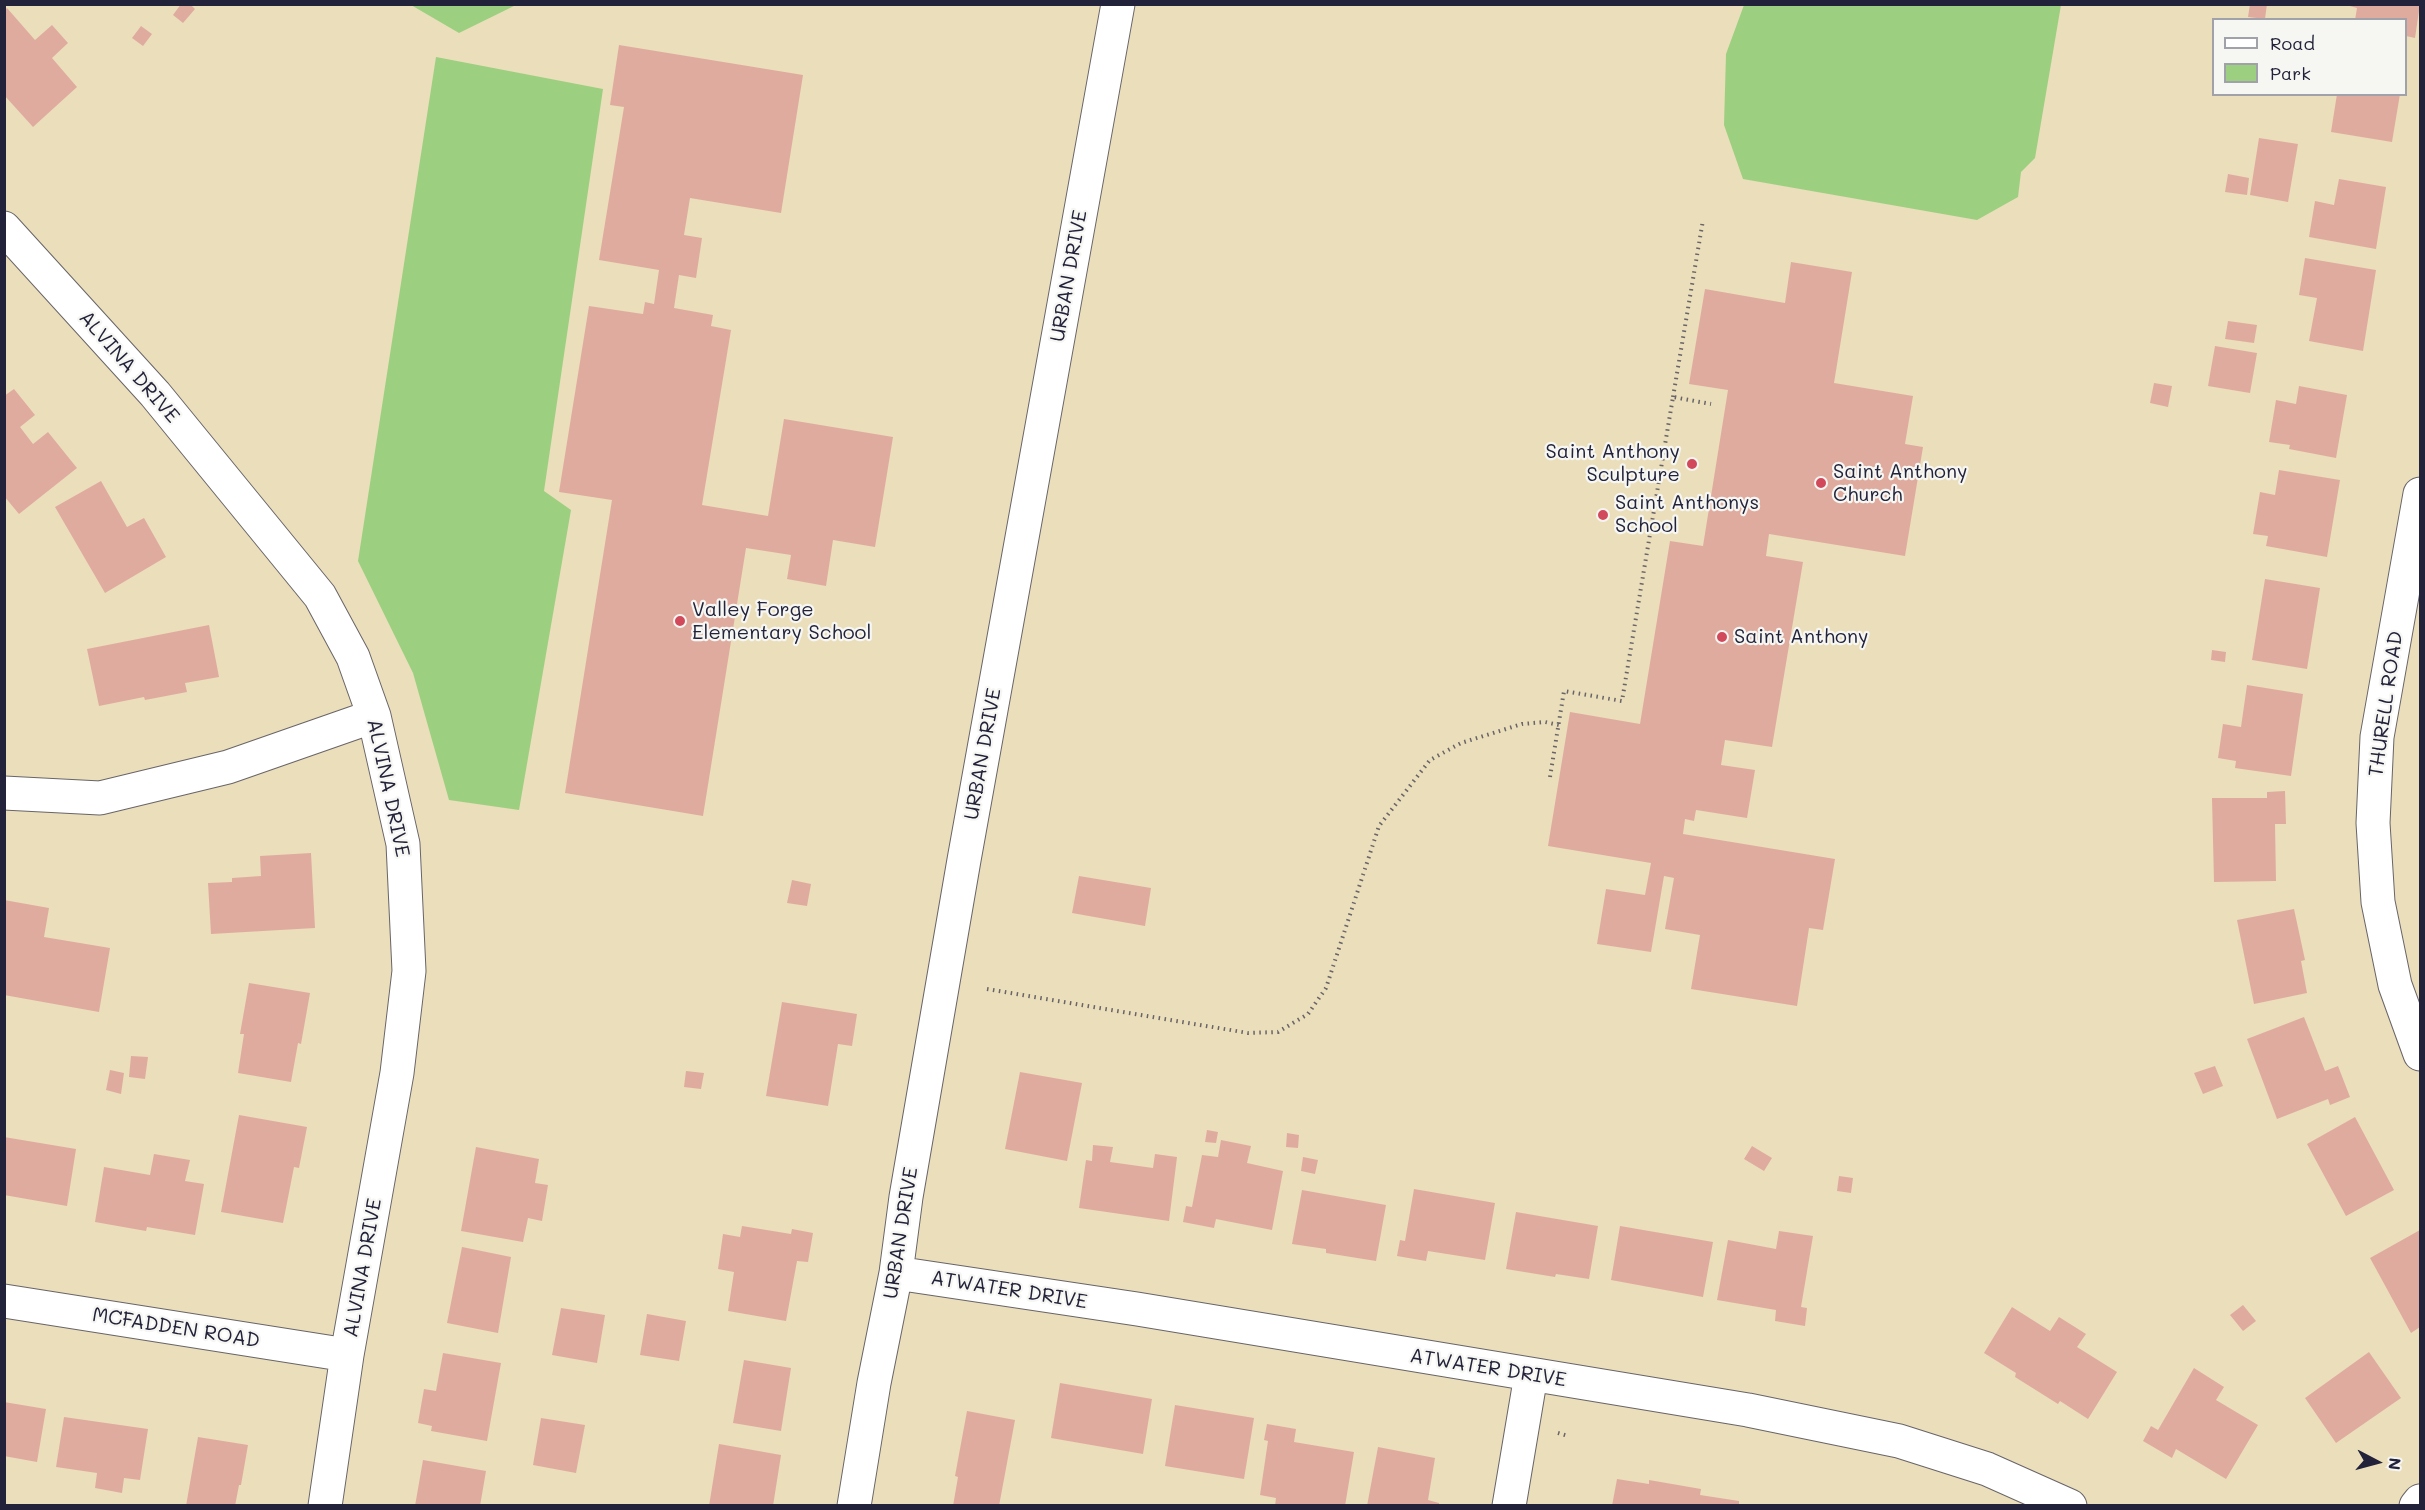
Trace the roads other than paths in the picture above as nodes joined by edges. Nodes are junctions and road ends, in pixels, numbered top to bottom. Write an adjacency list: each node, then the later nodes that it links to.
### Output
1 (1118, 4): 7 (street, URBAN DRIVE)
2 (4, 228): 4 (street, ALVINA DRIVE)
3 (2421, 494): 6 (street, THURELL ROAD)
4 (374, 716): 5 (street); 9 (street, ALVINA DRIVE)
5 (4, 793)
6 (2421, 1054)
7 (896, 1273): 10 (street, ATWATER DRIVE); 13 (street, URBAN DRIVE)
8 (4, 1301): 9 (street, MCFADDEN ROAD)
9 (347, 1355): 12 (street, ALVINA DRIVE)
10 (1531, 1375): 14 (street); 15 (street, ATWATER DRIVE)
11 (2421, 1501): 16 (street)
12 (325, 1506)
13 (854, 1506)
14 (1509, 1506)
15 (2070, 1506)
16 (2416, 1506)

